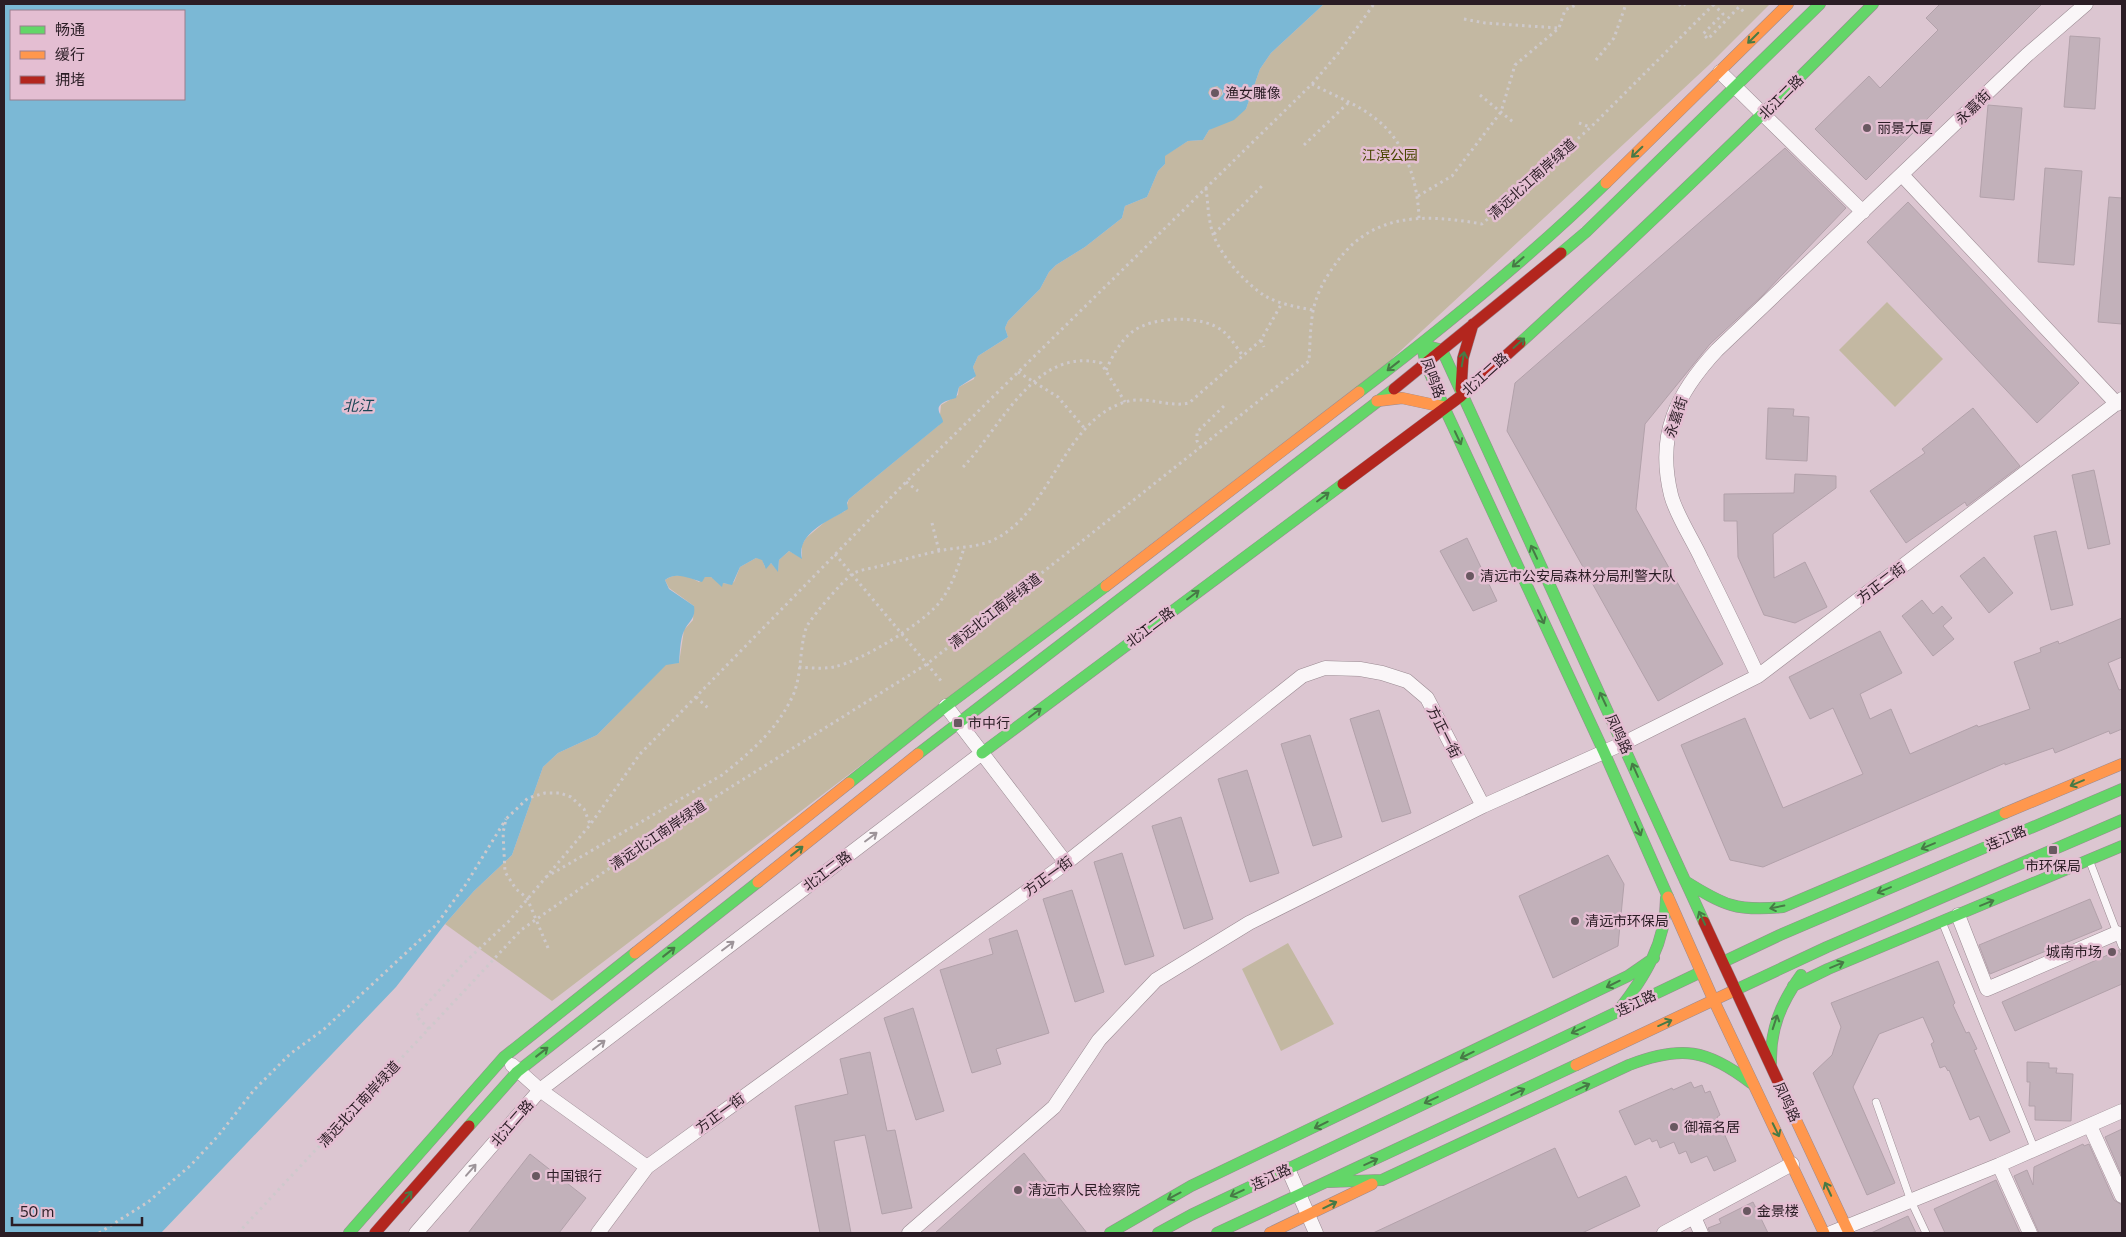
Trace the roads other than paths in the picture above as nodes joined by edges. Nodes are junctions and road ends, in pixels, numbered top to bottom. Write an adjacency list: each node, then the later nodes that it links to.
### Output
1 (1788, 4): 5 (main road, one-way to 5)
2 (1820, 4): 6 (main road)
3 (1873, 4): 7 (main road, 北江二路)
4 (2086, 4): 8 (street, 永嘉街)
5 (1720, 72): 6 (street); 11 (main road, one-way to 11)
6 (1735, 88): 7 (street); 10 (main road)
7 (1764, 114): 9 (street); 14 (main road, 北江二路, one-way to 7)
8 (1902, 175): 9 (street, 永嘉街); 15 (street)
9 (1863, 212): 18 (street, 永嘉街)
10 (1473, 324): 12 (main road); 14 (main road, one-way to 10)
11 (1422, 344): 12 (main road, 凤鸣路); 13 (main road, 凤鸣路); 19 (main road, one-way to 19)
12 (1442, 350): 13 (main road); 14 (main road, 凤鸣路)
13 (1426, 364): 16 (main road); 17 (main road, 凤鸣路)
14 (1461, 396): 17 (main road, 北江二路); 21 (main road, 凤鸣路, one-way to 14)
15 (2120, 401): 18 (street, 方正二街)
16 (1375, 402): 17 (main road); 20 (main road)
17 (1444, 407): 22 (main road, 凤鸣路, one-way to 22); 23 (main road, 北江二路, one-way to 17)
18 (1758, 676): 21 (street, 方正二街)
19 (946, 706): 20 (street); 44 (main road)
20 (958, 723): 23 (street); 46 (main road, one-way to 20)
21 (1624, 743): 22 (street, 方正二街); 31 (main road, 凤鸣路, one-way to 21)
22 (1604, 752): 26 (street); 32 (main road, 凤鸣路, one-way to 32)
23 (982, 753): 30 (street); 48 (street, 北江二路, one-way to 23)
24 (2122, 764): 31 (main road, one-way to 31)
25 (2122, 789): 38 (main road, 连江路, one-way to 38)
26 (1483, 806): 30 (street, 方正一街); 69 (street)
27 (2122, 820): 36 (main road, 连江路)
28 (2122, 846): 29 (main road)
29 (2090, 860): 33 (main road, one-way to 29); 35 (lane)
30 (1066, 863): 55 (street, 方正一街)
31 (1685, 882): 38 (main road, 凤鸣路, one-way to 31)
32 (1665, 891): 37 (main road); 39 (main road, 凤鸣路)
33 (1958, 915): 34 (main road); 35 (street)
34 (1942, 922): 40 (main road, one-way to 34); 52 (lane)
35 (2120, 939)
36 (1827, 947): 40 (main road); 41 (main road, 连江路)
37 (1654, 958): 43 (main road); 70 (main road, 连江路, one-way to 70)
38 (1723, 962): 39 (main road, 连江路); 41 (main road, 凤鸣路)
39 (1701, 972): 42 (main road, 凤鸣路); 43 (main road, 连江路)
40 (1793, 986): 45 (main road, one-way to 40)
41 (1735, 990): 42 (main road, 连江路); 45 (main road, 凤鸣路)
42 (1714, 1001): 47 (main road, 凤鸣路); 58 (main road, 连江路, one-way to 42)
43 (1618, 1011): 56 (main road, 连江路, one-way to 56)
44 (504, 1057): 46 (street); 65 (main road)
45 (1772, 1070): 64 (main road, 凤鸣路, one-way to 45)
46 (518, 1072): 48 (street); 66 (main road, one-way to 46)
47 (1755, 1086): 53 (main road, 凤鸣路, one-way to 53); 57 (main road, one-way to 47)
48 (540, 1090): 55 (street); 67 (street, 北江二路, one-way to 48)
49 (1876, 1102): 61 (lane)
50 (2122, 1112): 51 (street)
51 (2090, 1126): 52 (street); 60 (street)
52 (2035, 1150): 54 (street)
53 (1792, 1164): 63 (street); 77 (main road, 凤鸣路)
54 (1999, 1165): 61 (street); 80 (street)
55 (646, 1167): 68 (street, 方正一街)
56 (1288, 1169): 59 (street); 71 (main road, 连江路, one-way to 71)
57 (1382, 1180): 58 (main road); 62 (main road, one-way to 57)
58 (1327, 1182): 59 (main road, 连江路)
59 (1300, 1195): 62 (street); 72 (main road, 连江路)
60 (2122, 1196)
61 (1911, 1200): 64 (street); 79 (lane)
62 (1308, 1215): 73 (main road); 74 (street)
63 (1694, 1217): 75 (street); 76 (street)
64 (1848, 1230): 78 (street)
65 (348, 1233)
66 (375, 1233)
67 (416, 1233)
68 (598, 1233)
69 (909, 1233)
70 (1110, 1233)
71 (1158, 1233)
72 (1217, 1233)
73 (1270, 1233)
74 (1316, 1233)
75 (1664, 1233)
76 (1701, 1233)
77 (1824, 1233)
78 (1831, 1233)
79 (1926, 1233)
80 (2030, 1233)

